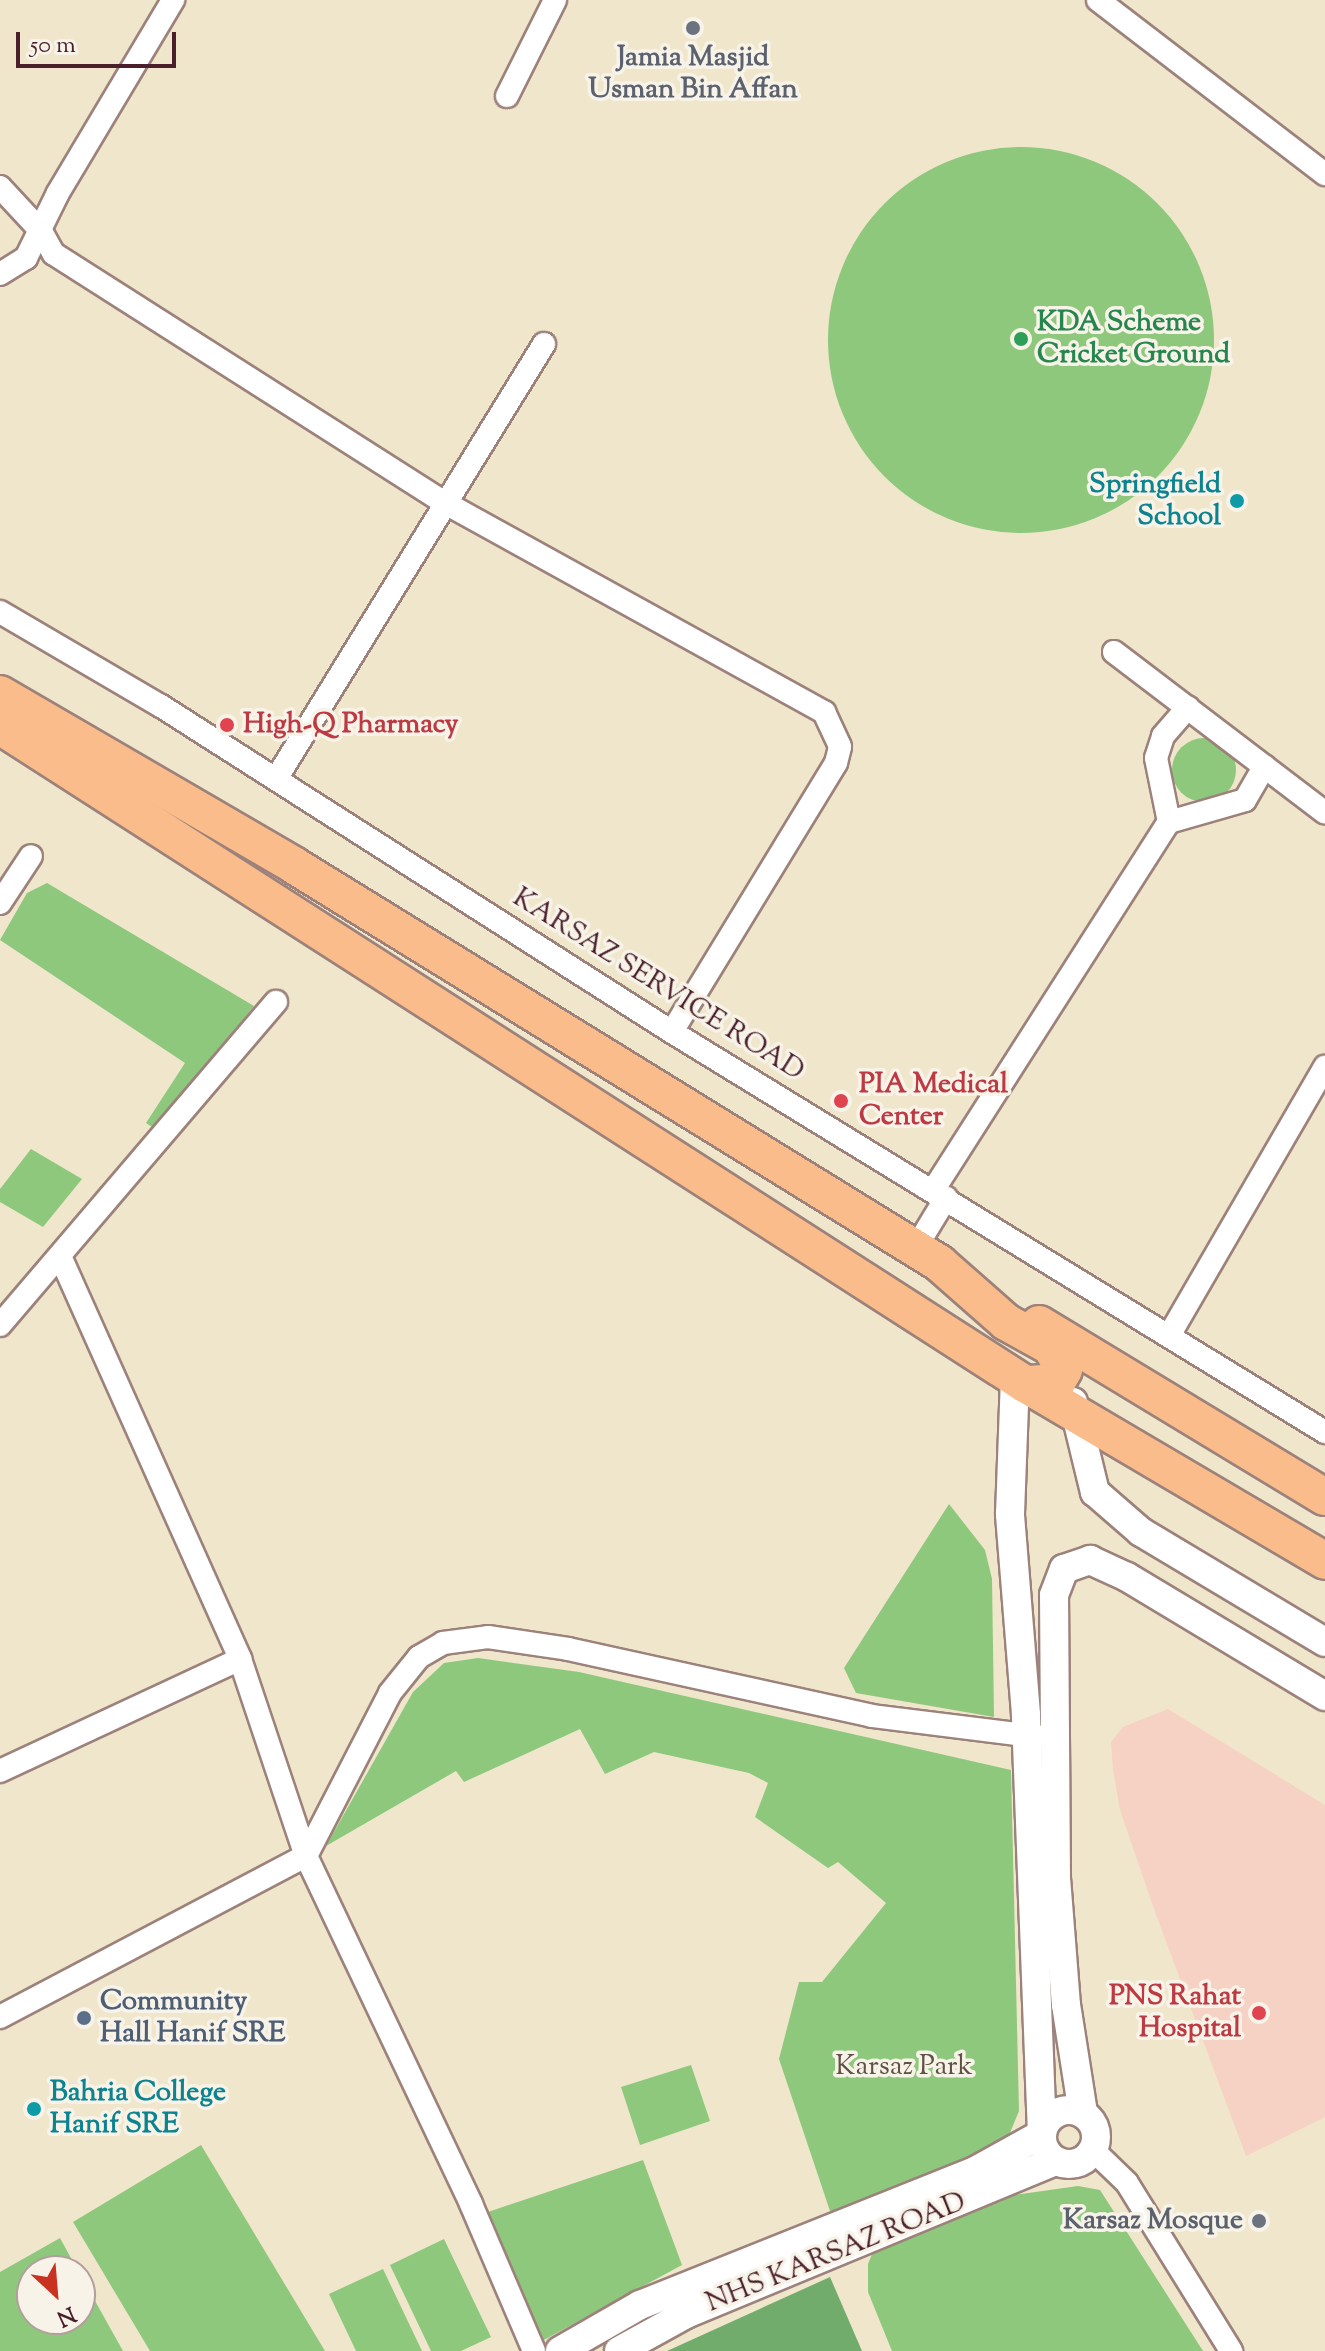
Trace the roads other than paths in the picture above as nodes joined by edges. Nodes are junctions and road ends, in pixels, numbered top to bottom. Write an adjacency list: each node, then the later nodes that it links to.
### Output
1 (173, 0): 7 (street)
2 (555, 0): 4 (street)
3 (1098, 0): 5 (street)
4 (507, 96)
5 (1325, 174)
6 (0, 187): 7 (street)
7 (41, 231): 8 (street); 10 (street)
8 (0, 274)
9 (544, 344): 10 (street)
10 (447, 504): 19 (street); 27 (street)
11 (0, 612): 19 (street, KARSAZ SERVICE ROAD)
12 (1114, 652): 15 (street)
13 (0, 669): 23 (highway)
14 (0, 694): 23 (highway)
15 (1188, 707): 18 (street); 21 (street)
16 (0, 726): 24 (highway)
17 (0, 751): 24 (highway)
18 (1265, 766): 20 (street); 21 (street)
19 (276, 779): 27 (street, KARSAZ SERVICE ROAD)
20 (1324, 809)
21 (1169, 822): 29 (street)
22 (31, 856): 25 (street)
23 (295, 866): 31 (highway)
24 (238, 882): 35 (highway)
25 (0, 903)
26 (276, 1002): 30 (street)
27 (672, 1032): 29 (street, KARSAZ SERVICE ROAD)
28 (1325, 1067): 33 (street)
29 (940, 1193): 31 (street); 33 (street, KARSAZ SERVICE ROAD)
30 (60, 1256): 32 (street); 41 (street)
31 (927, 1256): 34 (highway); 38 (highway)
32 (0, 1325)
33 (1170, 1334): 37 (street, KARSAZ SERVICE ROAD)
34 (1064, 1370): 35 (highway); 36 (street)
35 (1020, 1381): 36 (highway); 44 (street)
36 (1077, 1415): 39 (highway); 40 (street)
37 (1325, 1432)
38 (1325, 1497)
39 (1325, 1561)
40 (1325, 1642)
41 (240, 1659): 45 (street); 46 (street)
42 (1325, 1696): 43 (street)
43 (1059, 1735): 44 (street); 47 (street)
44 (1026, 1738): 46 (street); 48 (street)
45 (0, 1771)
46 (306, 1856): 49 (street); 54 (street)
47 (1066, 2005): 48 (street); 50 (street)
48 (1034, 2010): 51 (street)
49 (0, 2017)
50 (1083, 2113): 51 (street); 52 (street)
51 (1042, 2134): 53 (street); 55 (street)
52 (1093, 2150): 53 (street); 57 (street)
53 (1056, 2161): 56 (street, NHS KARSAZ ROAD)
54 (534, 2351)
55 (560, 2351)
56 (619, 2351)
57 (1231, 2351)

